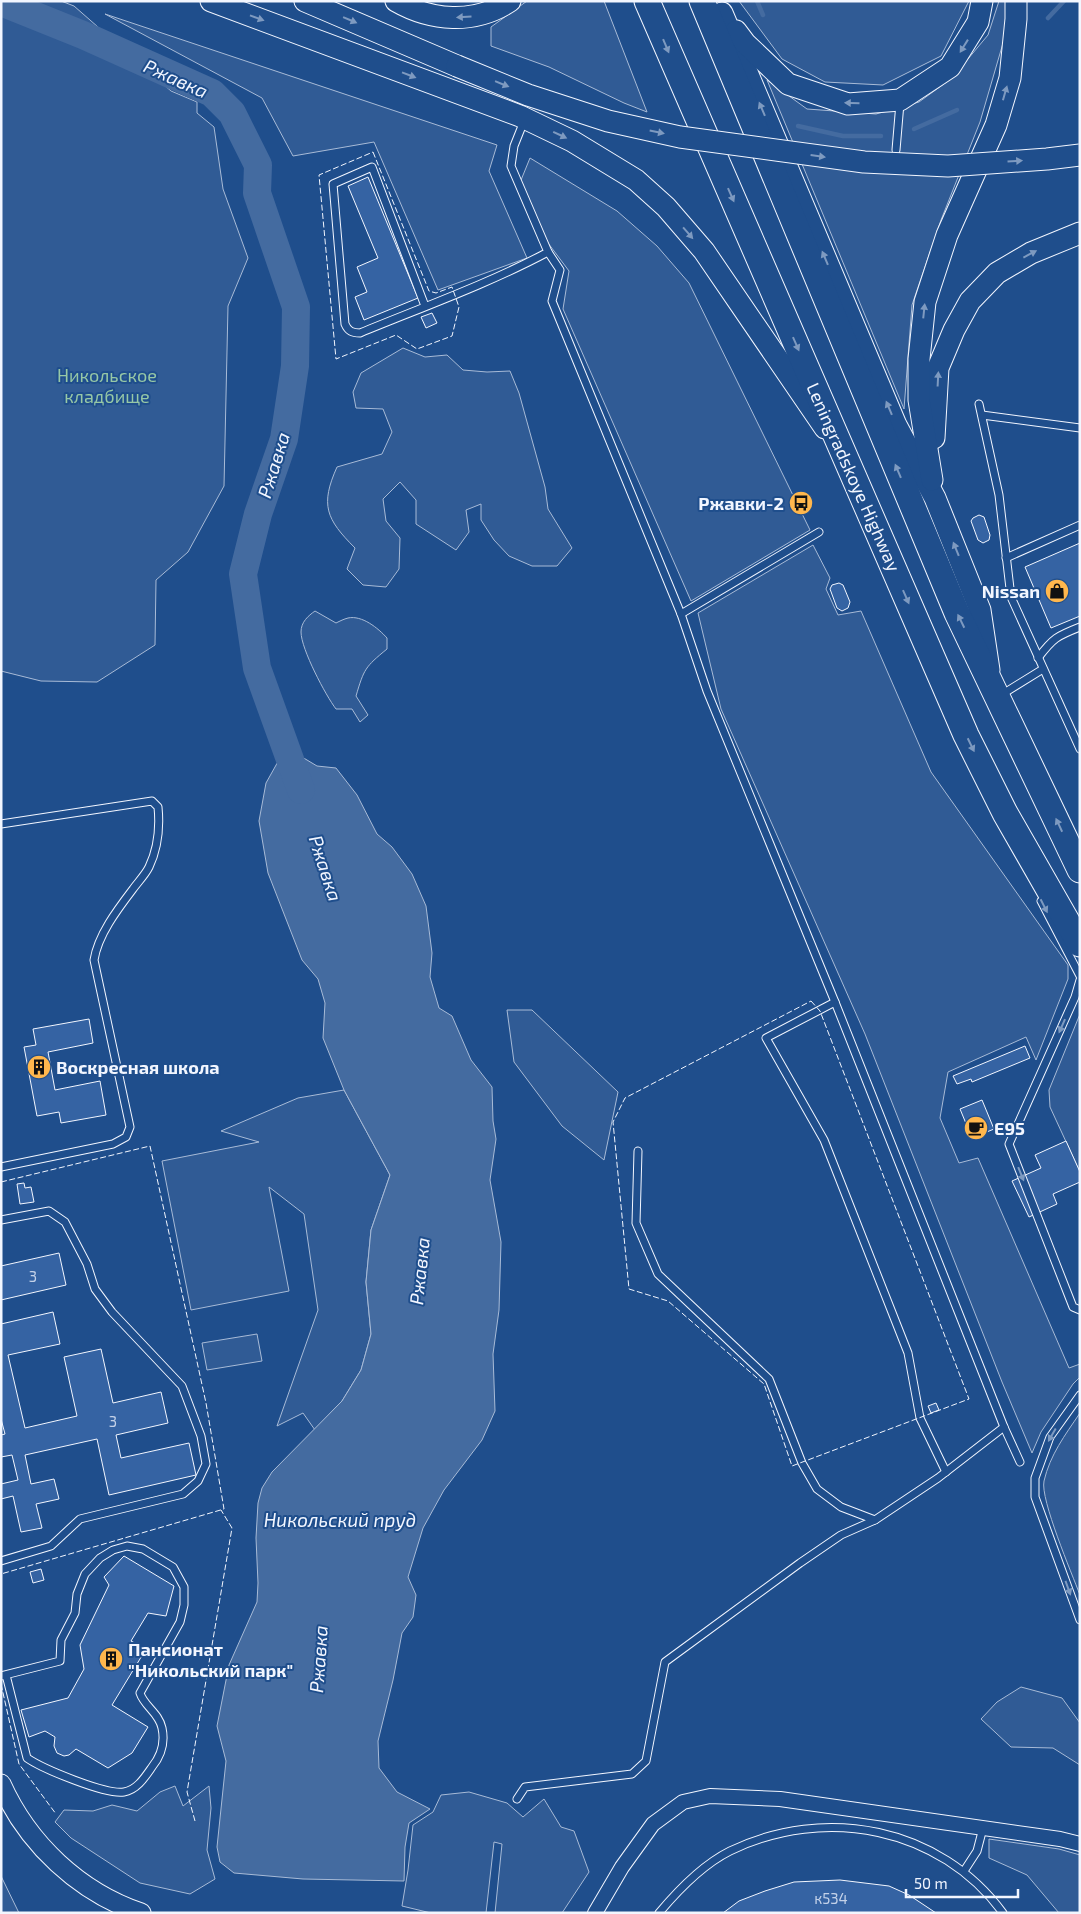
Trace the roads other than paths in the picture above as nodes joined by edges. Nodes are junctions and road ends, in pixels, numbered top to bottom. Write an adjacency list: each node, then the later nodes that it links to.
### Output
1 (211, 1): 10 (main road, one-way to 10)
2 (305, 1): 12 (main road, one-way to 12, bridge)
3 (396, 1): 4 (main road, one-way to 3)
4 (510, 1)
5 (646, 1): 19 (highway, Leningradskoye Highway, one-way to 19)
6 (982, 1): 9 (main road, one-way to 9)
7 (1016, 1): 20 (main road, one-way to 7)
8 (712, 5): 9 (main road, one-way to 8); 20 (main road, one-way to 8); 28 (highway, one-way to 8)
9 (900, 100): 11 (lane)
10 (525, 118): 14 (lane); 19 (main road, one-way to 19)
11 (896, 150)
12 (1080, 155)
13 (1080, 233): 20 (main road, one-way to 13)
14 (548, 252): 15 (lane); 24 (lane)
15 (425, 306): 15 (lane)
16 (979, 404): 17 (lane)
17 (982, 415): 18 (lane); 23 (lane)
18 (1080, 428)
19 (844, 456): 31 (highway, Leningradskoye Highway, one-way to 31)
20 (935, 498): 28 (main road, one-way to 20)
21 (1080, 525): 23 (lane)
22 (819, 532): 24 (lane)
23 (1006, 558): 26 (lane)
24 (681, 614): 39 (lane)
25 (1080, 627): 26 (lane)
26 (1038, 658): 27 (lane)
27 (1043, 669): 28 (lane); 29 (lane)
28 (994, 689): 34 (highway, one-way to 28)
29 (1076, 732): 30 (lane)
30 (1080, 749)
31 (1004, 813): 33 (lane); 36 (highway, Leningradskoye Highway)
32 (1, 824): 41 (lane)
33 (1026, 867)
34 (1080, 870)
35 (1038, 894): 37 (lane, one-way to 37)
36 (1080, 944)
37 (1080, 976)
38 (1080, 980): 43 (lane, one-way to 43)
39 (835, 1002): 45 (lane); 47 (lane)
40 (638, 1151): 48 (lane)
41 (1, 1167)
42 (1, 1220): 49 (lane)
43 (1080, 1310)
44 (1080, 1395): 50 (lane, one-way to 50)
45 (1004, 1427): 46 (lane); 47 (lane)
46 (1020, 1462)
47 (946, 1472): 48 (lane)
48 (876, 1520): 53 (lane)
49 (1, 1561)
50 (1080, 1620)
51 (4, 1675): 51 (lane)
52 (1, 1784): 57 (street)
53 (517, 1799)
54 (983, 1828): 55 (street); 56 (lane); 58 (street)
55 (1080, 1844)
56 (964, 1871): 59 (lane); 60 (lane)
57 (141, 1913)
58 (595, 1913)
59 (659, 1913)
60 (1003, 1913)

